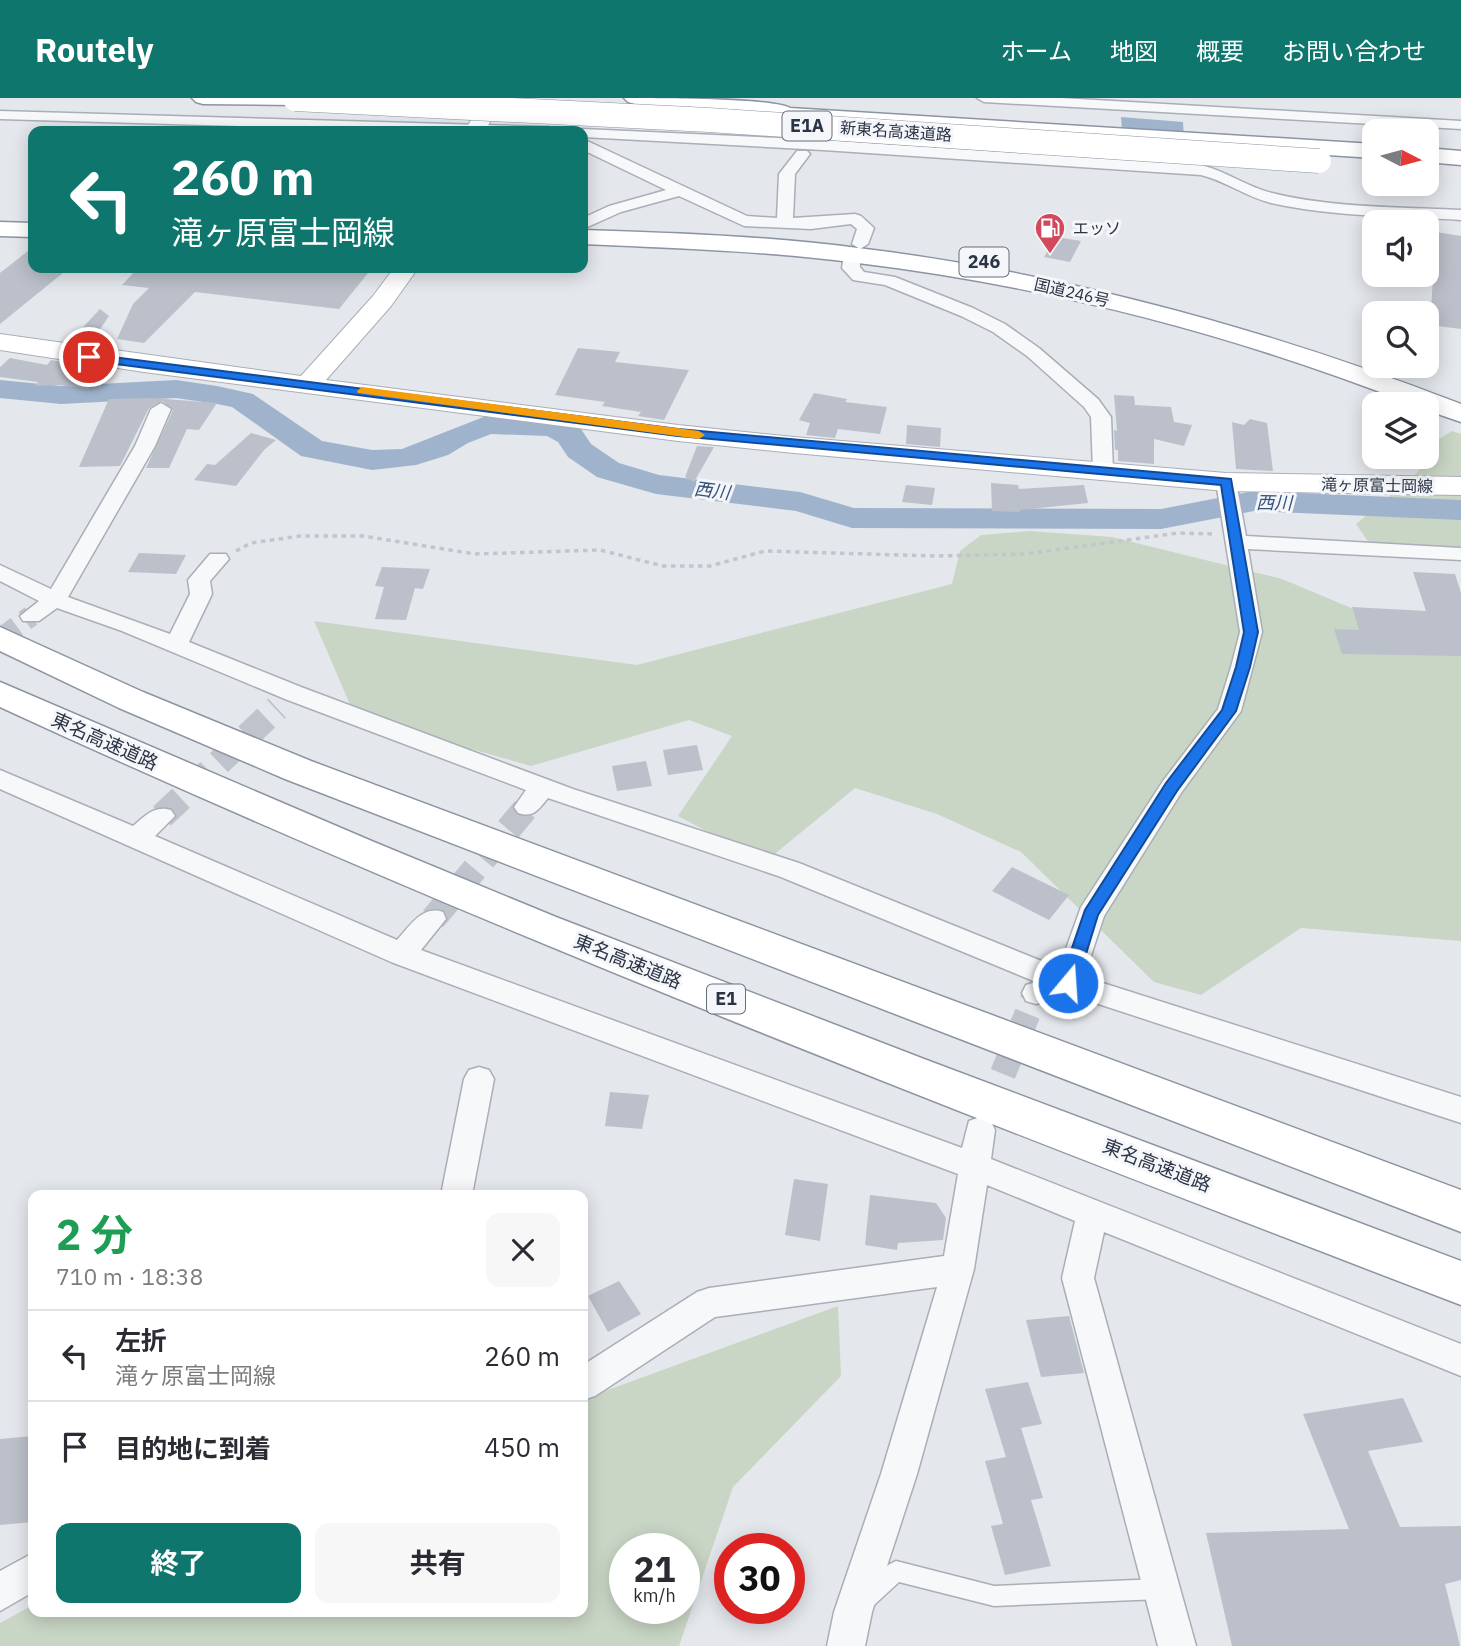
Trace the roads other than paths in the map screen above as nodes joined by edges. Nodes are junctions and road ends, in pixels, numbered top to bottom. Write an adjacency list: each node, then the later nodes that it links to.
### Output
1 (202, 98): 7 (highway)
2 (250, 98): 7 (highway, 新東名高速道路 / E1A)
3 (492, 98): 12 (main road)
4 (501, 98): 13 (highway, 新東名高速道路 / E1A)
5 (635, 98): 13 (highway)
6 (984, 98): 8 (street)
7 (295, 99): 19 (highway, 新東名高速道路 / E1A, bridge)
8 (1075, 100): 10 (street)
9 (0, 115): 11 (street)
10 (1461, 125)
11 (405, 126)
12 (478, 126)
13 (1054, 129): 19 (highway, 新東名高速道路 / E1A)
14 (588, 140): 27 (street)
15 (588, 141): 18 (street)
16 (588, 143): 26 (street)
17 (1362, 152): 19 (highway, 新東名高速道路 / E1A)
18 (802, 154): 23 (street); 31 (street)
19 (1317, 154): 22 (highway, 新東名高速道路 / E1A)
20 (1439, 156): 21 (highway)
21 (1461, 158)
22 (1362, 163)
23 (1039, 167)
24 (1439, 170): 25 (highway)
25 (1461, 172)
26 (679, 191): 30 (street); 31 (street)
27 (1461, 215)
28 (0, 219): 29 (highway)
29 (28, 219)
30 (588, 222)
31 (785, 224): 36 (street)
32 (588, 225): 36 (highway, 国道246号 / 246)
33 (0, 229): 34 (highway)
34 (28, 230)
35 (588, 237): 36 (highway, 国道246号 / 246)
36 (856, 249): 39 (highway, 国道246号 / 246); 44 (highway, 国道246号 / 246); 45 (street)
37 (402, 273): 41 (main road)
38 (0, 342): 41 (main road, 滝ヶ原富士岡線)
39 (1362, 361)
40 (1408, 378): 42 (highway, 国道246号 / 246)
41 (308, 384): 45 (main road, 滝ヶ原富士岡線)
42 (1461, 399)
43 (161, 409): 52 (street)
44 (1461, 414)
45 (1103, 471): 47 (main road, 滝ヶ原富士岡線)
46 (1461, 486): 47 (main road, 滝ヶ原富士岡線)
47 (1227, 489): 48 (street)
48 (1235, 538): 49 (street); 61 (street)
49 (1461, 554)
50 (218, 559): 54 (street)
51 (0, 572): 52 (street)
52 (55, 600): 53 (street); 54 (street)
53 (15, 636): 68 (highway)
54 (176, 645): 61 (street)
55 (0, 693): 71 (highway, 東名高速道路 / E1)
56 (0, 779): 58 (street)
57 (162, 816): 58 (street)
58 (137, 837): 60 (street)
59 (433, 919): 60 (street)
60 (401, 954): 66 (street)
61 (1068, 983): 62 (street); 64 (street)
62 (1036, 993)
63 (479, 1079): 67 (street)
64 (1461, 1110)
65 (980, 1130): 66 (street)
66 (972, 1166): 69 (street); 70 (street)
67 (457, 1190)
68 (1461, 1211)
69 (1092, 1213): 72 (street); 75 (street)
70 (958, 1269): 73 (street); 77 (street)
71 (1461, 1283)
72 (1461, 1360)
73 (588, 1381)
74 (28, 1574): 76 (street)
75 (1160, 1589): 77 (lane); 79 (street)
76 (0, 1592)
77 (853, 1612): 78 (street)
78 (846, 1646)
79 (1177, 1646)

